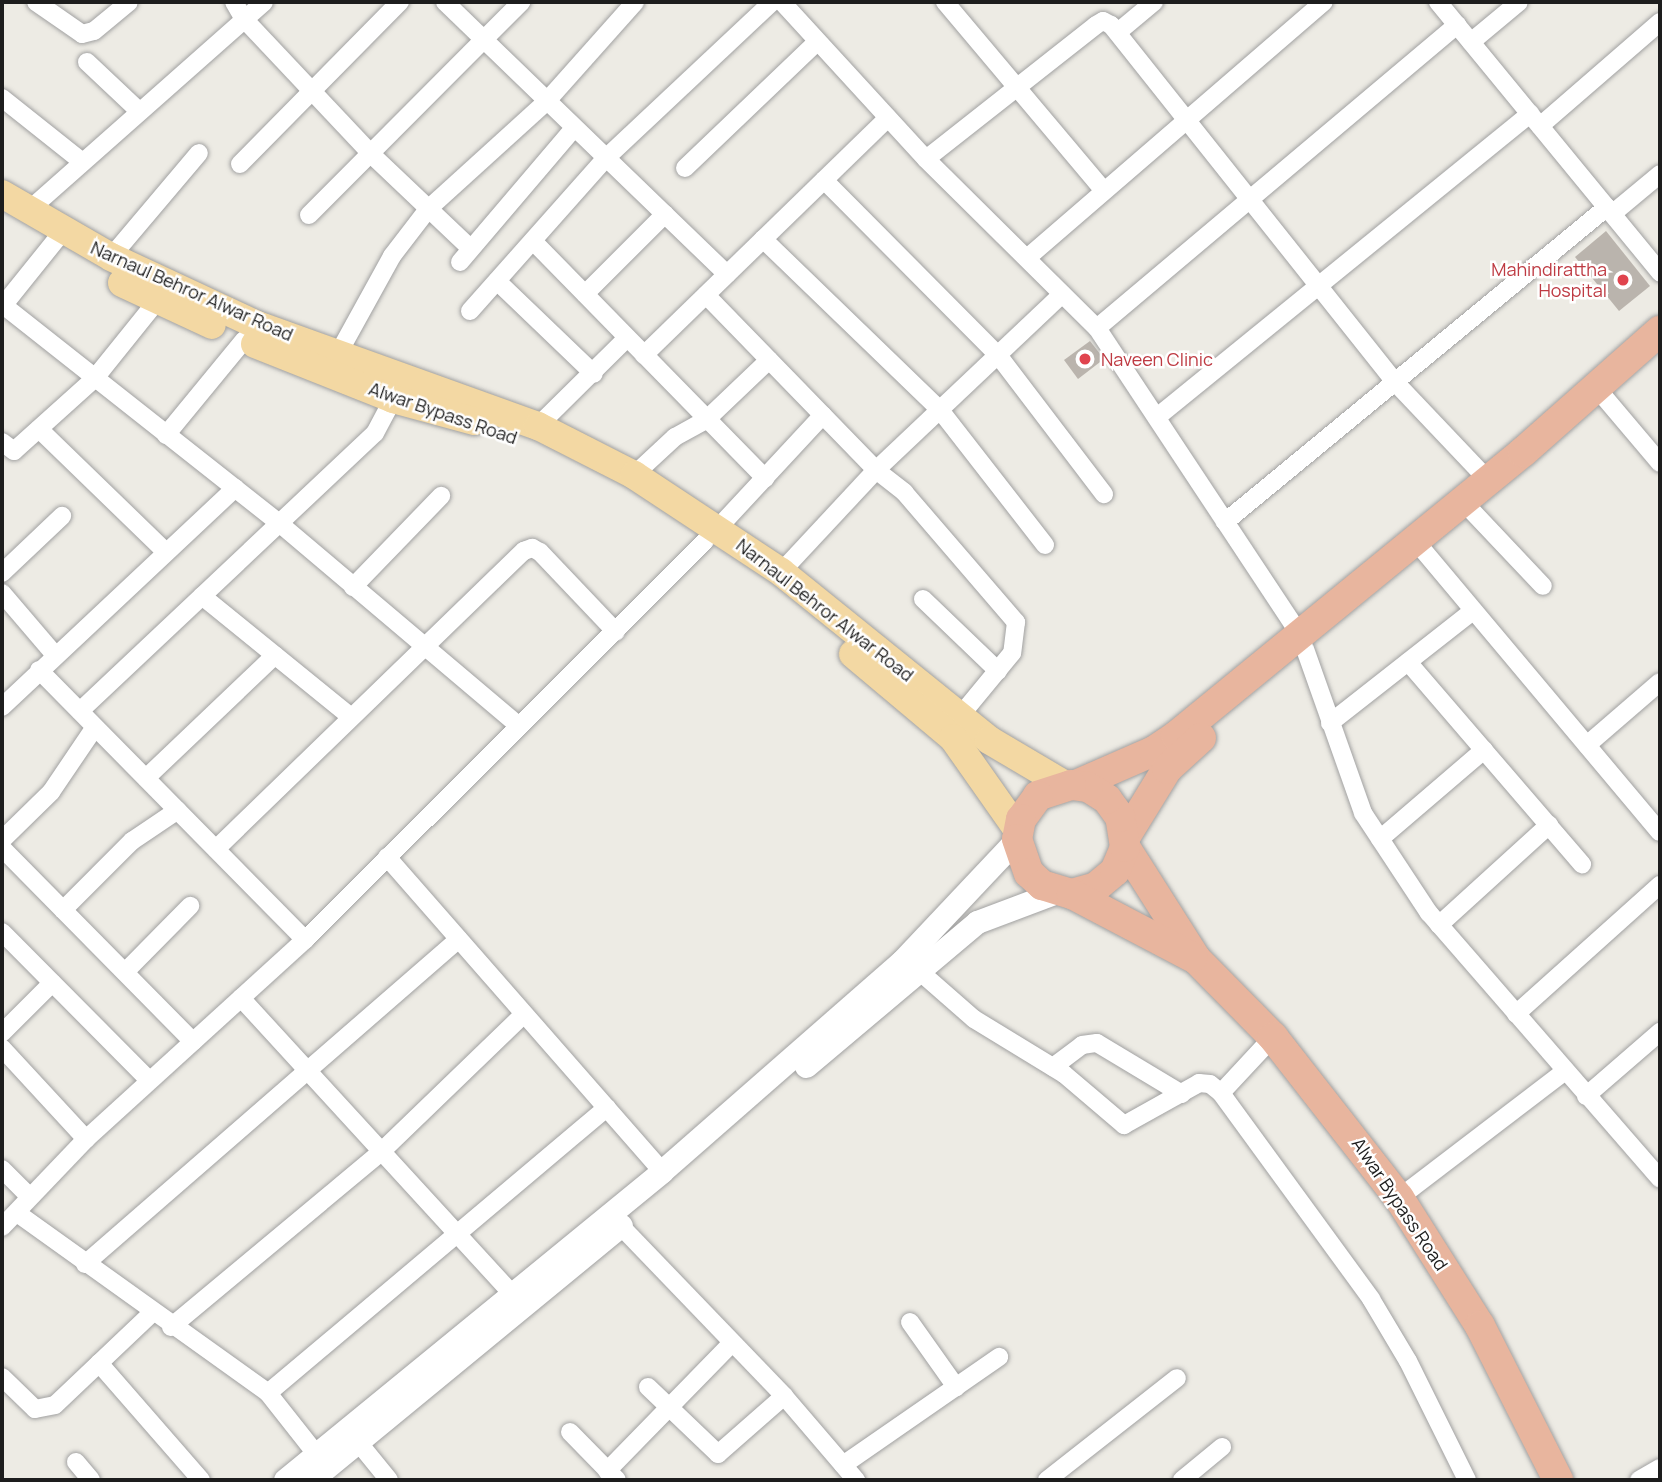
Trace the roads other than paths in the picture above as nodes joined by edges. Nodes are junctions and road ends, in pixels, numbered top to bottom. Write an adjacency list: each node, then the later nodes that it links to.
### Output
1 (36, 2): 2 (street)
2 (129, 2)
3 (234, 2): 16 (street)
4 (264, 2): 16 (street)
5 (400, 2): 25 (street)
6 (444, 2): 20 (street)
7 (521, 2): 20 (street)
8 (635, 2): 27 (street)
9 (772, 2): 35 (street)
10 (782, 2): 21 (street)
11 (945, 2): 24 (street)
12 (1154, 2): 19 (street)
13 (1324, 2): 30 (street)
14 (1437, 2): 18 (street)
15 (1519, 2): 22 (street)
16 (244, 19): 25 (street); 28 (street)
17 (1660, 22): 31 (street)
18 (1457, 25): 22 (street); 44 (street)
19 (1118, 32): 24 (street); 30 (street)
20 (482, 40): 27 (street); 34 (street)
21 (817, 42): 29 (street); 39 (street)
22 (1471, 42): 31 (street)
23 (87, 62): 28 (street)
24 (1017, 86): 36 (street); 42 (street)
25 (313, 90): 34 (street); 38 (street)
26 (2, 98): 37 (street)
27 (546, 102): 32 (street); 45 (street)
28 (138, 110): 37 (street)
29 (888, 118): 36 (street); 41 (street)
30 (1186, 118): 42 (street); 44 (street)
31 (1535, 120): 46 (street); 58 (street)
32 (574, 128): 35 (street); 45 (street)
33 (199, 153): 53 (street)
34 (371, 154): 45 (street); 49 (street)
35 (606, 158): 48 (street); 52 (street)
36 (926, 159): 54 (street)
37 (80, 160): 47 (street)
38 (240, 164)
39 (685, 168)
40 (1660, 174): 46 (street)
41 (824, 180): 51 (street); 72 (street)
42 (1104, 191): 54 (street)
43 (2, 194): 47 (main road, Narnaul Behror Alwar Road)
44 (1250, 199): 58 (street); 65 (street)
45 (428, 209): 70 (street)
46 (1609, 210): 55 (street); 76 (street)
47 (15, 214): 50 (main road, Narnaul Behror Alwar Road)
48 (664, 214): 56 (street); 59 (street)
49 (309, 215)
50 (57, 238): 53 (main road, Narnaul Behror Alwar Road); 62 (main road, Alwar Bypass Road); 63 (street)
51 (763, 239): 56 (street); 79 (street)
52 (533, 241): 57 (street); 59 (street)
53 (111, 257): 70 (main road, Narnaul Behror Alwar Road)
54 (1027, 258): 60 (street)
55 (1660, 272)
56 (727, 274): 61 (street)
57 (497, 281): 64 (street); 74 (street)
58 (1320, 287): 76 (street); 81 (street)
59 (584, 294): 67 (street)
60 (1062, 294): 65 (street); 72 (street)
61 (706, 295): 71 (street); 73 (street)
62 (157, 301): 68 (main road, Alwar Bypass Road); 75 (street)
63 (2, 306): 75 (street)
64 (470, 311)
65 (1097, 328): 81 (street)
66 (1660, 331): 91 (highway)
67 (627, 338): 71 (street); 74 (street)
68 (244, 340): 78 (main road, Alwar Bypass Road); 85 (street)
69 (1660, 351): 77 (highway)
70 (338, 354): 83 (main road, Narnaul Behror Alwar Road)
71 (643, 355): 82 (street)
72 (998, 355): 79 (street); 93 (street)
73 (769, 360): 80 (street); 82 (street)
74 (594, 374): 83 (street)
75 (95, 378): 84 (street); 85 (street)
76 (1395, 382): 91 (street); 97 (street)
77 (1605, 398): 87 (street); 95 (highway)
78 (393, 399): 98 (street); 99 (main road, Alwar Bypass Road)
79 (940, 410): 88 (street); 100 (street)
80 (823, 415): 88 (street); 90 (street)
81 (1157, 417): 97 (street)
82 (706, 420): 89 (street); 90 (street)
83 (538, 426): 89 (main road, Narnaul Behror Alwar Road)
84 (39, 429): 86 (street); 102 (street)
85 (166, 435): 92 (street)
86 (2, 442)
87 (1660, 463)
88 (876, 470): 103 (street); 118 (street)
89 (634, 475): 99 (main road, Narnaul Behror Alwar Road)
90 (765, 478): 99 (street)
91 (1488, 480): 112 (highway)
92 (234, 488): 98 (street); 102 (street)
93 (1104, 494)
94 (441, 496): 106 (street)
95 (1472, 511): 101 (highway); 105 (street)
96 (62, 516): 104 (street)
97 (1225, 522): 112 (street)
98 (279, 523): 106 (street); 108 (street)
99 (712, 535): 103 (main road, Narnaul Behror Alwar Road); 111 (street); 126 (main road, Alwar Bypass Road)
100 (1045, 545)
101 (1423, 550): 110 (street); 112 (highway)
102 (166, 552): 114 (street)
103 (781, 572): 126 (main road, Narnaul Behror Alwar Road)
104 (2, 573)
105 (1543, 586)
106 (353, 587): 113 (street)
107 (2, 593): 114 (street)
108 (202, 596): 115 (street); 121 (street)
109 (923, 599): 118 (street)
110 (1474, 611): 116 (street); 127 (street)
111 (616, 632): 113 (street); 124 (street)
112 (1302, 641): 123 (street); 130 (highway); 137 (highway)
113 (423, 648): 122 (street); 124 (street)
114 (55, 654): 117 (street)
115 (275, 655): 122 (street); 129 (street)
116 (1408, 662): 123 (street); 128 (street)
117 (39, 670): 120 (street); 121 (street)
118 (998, 671): 126 (street)
119 (1660, 682): 127 (street)
120 (2, 707)
121 (80, 712): 125 (street)
122 (351, 717): 139 (street)
123 (1331, 723): 135 (street)
124 (518, 725): 140 (street)
125 (95, 727): 129 (street); 136 (street)
126 (956, 727): 130 (main road); 134 (main road)
127 (1587, 745): 133 (street)
128 (1484, 750): 132 (street); 135 (street)
129 (146, 778): 131 (street)
130 (1071, 785): 134 (highway); 137 (highway)
131 (178, 810): 139 (street); 145 (street)
132 (1549, 825): 141 (street); 146 (street)
133 (1660, 832)
134 (1017, 834): 143 (highway); 173 (street)
135 (1380, 839): 146 (street)
136 (2, 840)
137 (1124, 843): 143 (highway); 150 (highway)
138 (2, 848): 145 (street)
139 (216, 849): 149 (street)
140 (387, 857): 148 (street); 149 (street)
141 (1582, 864)
142 (1660, 885): 156 (street)
143 (1066, 892): 150 (highway); 151 (street)
144 (190, 906): 152 (street)
145 (63, 910): 152 (street)
146 (1440, 925): 156 (street)
147 (2, 932): 153 (street)
148 (459, 939): 155 (street); 163 (street)
149 (305, 940): 154 (street)
150 (1196, 959): 159 (highway, Alwar Bypass Road)
151 (918, 970): 162 (street); 178 (street)
152 (125, 972): 160 (street)
153 (52, 983): 158 (street); 165 (street)
154 (241, 998): 160 (street); 163 (street)
155 (524, 1014): 169 (street); 171 (street)
156 (1516, 1014): 164 (street)
157 (1660, 1032): 168 (street)
158 (2, 1033)
159 (1273, 1037): 166 (street); 176 (highway, Alwar Bypass Road)
160 (193, 1042): 165 (street)
161 (2, 1048): 170 (street)
162 (1053, 1067): 167 (street); 167 (street)
163 (307, 1070): 171 (street); 181 (street)
164 (1565, 1071): 168 (street); 176 (street)
165 (149, 1080): 170 (street)
166 (1221, 1093): 167 (street); 211 (street)
167 (1182, 1094)
168 (1586, 1096): 174 (street)
169 (607, 1108): 173 (street); 180 (street)
170 (86, 1139): 175 (street)
171 (382, 1151): 180 (street); 185 (street)
172 (2, 1169): 175 (street)
173 (662, 1171): 178 (street)
174 (1660, 1179)
175 (29, 1196): 177 (street)
176 (1399, 1198): 212 (highway, Alwar Bypass Road)
177 (17, 1213): 179 (street); 181 (street)
178 (615, 1220): 182 (street); 186 (street)
179 (2, 1227)
180 (457, 1233): 182 (street); 193 (street)
181 (85, 1264): 183 (street)
182 (518, 1300): 197 (street); 201 (street)
183 (152, 1314): 185 (street); 188 (street)
184 (910, 1322): 192 (street)
185 (171, 1326): 193 (street)
186 (732, 1343): 194 (street); 195 (street)
187 (999, 1357): 192 (street)
188 (99, 1363): 189 (street); 205 (street)
189 (2, 1377)
190 (1177, 1378): 209 (street)
191 (648, 1387): 195 (street)
192 (956, 1387): 200 (street)
193 (268, 1393): 201 (street)
194 (784, 1396): 195 (street); 200 (street)
195 (670, 1408): 203 (street)
196 (570, 1432): 203 (street)
197 (358, 1442): 201 (street); 207 (street)
198 (1222, 1447): 210 (street)
199 (76, 1462): 204 (street)
200 (843, 1465): 208 (street)
201 (318, 1467): 206 (street)
202 (1660, 1468): 213 (street)
203 (612, 1476)
204 (91, 1480)
205 (201, 1480)
206 (285, 1480)
207 (389, 1480)
208 (856, 1480)
209 (1047, 1480)
210 (1182, 1480)
211 (1467, 1480)
212 (1558, 1480)
213 (1639, 1480)

